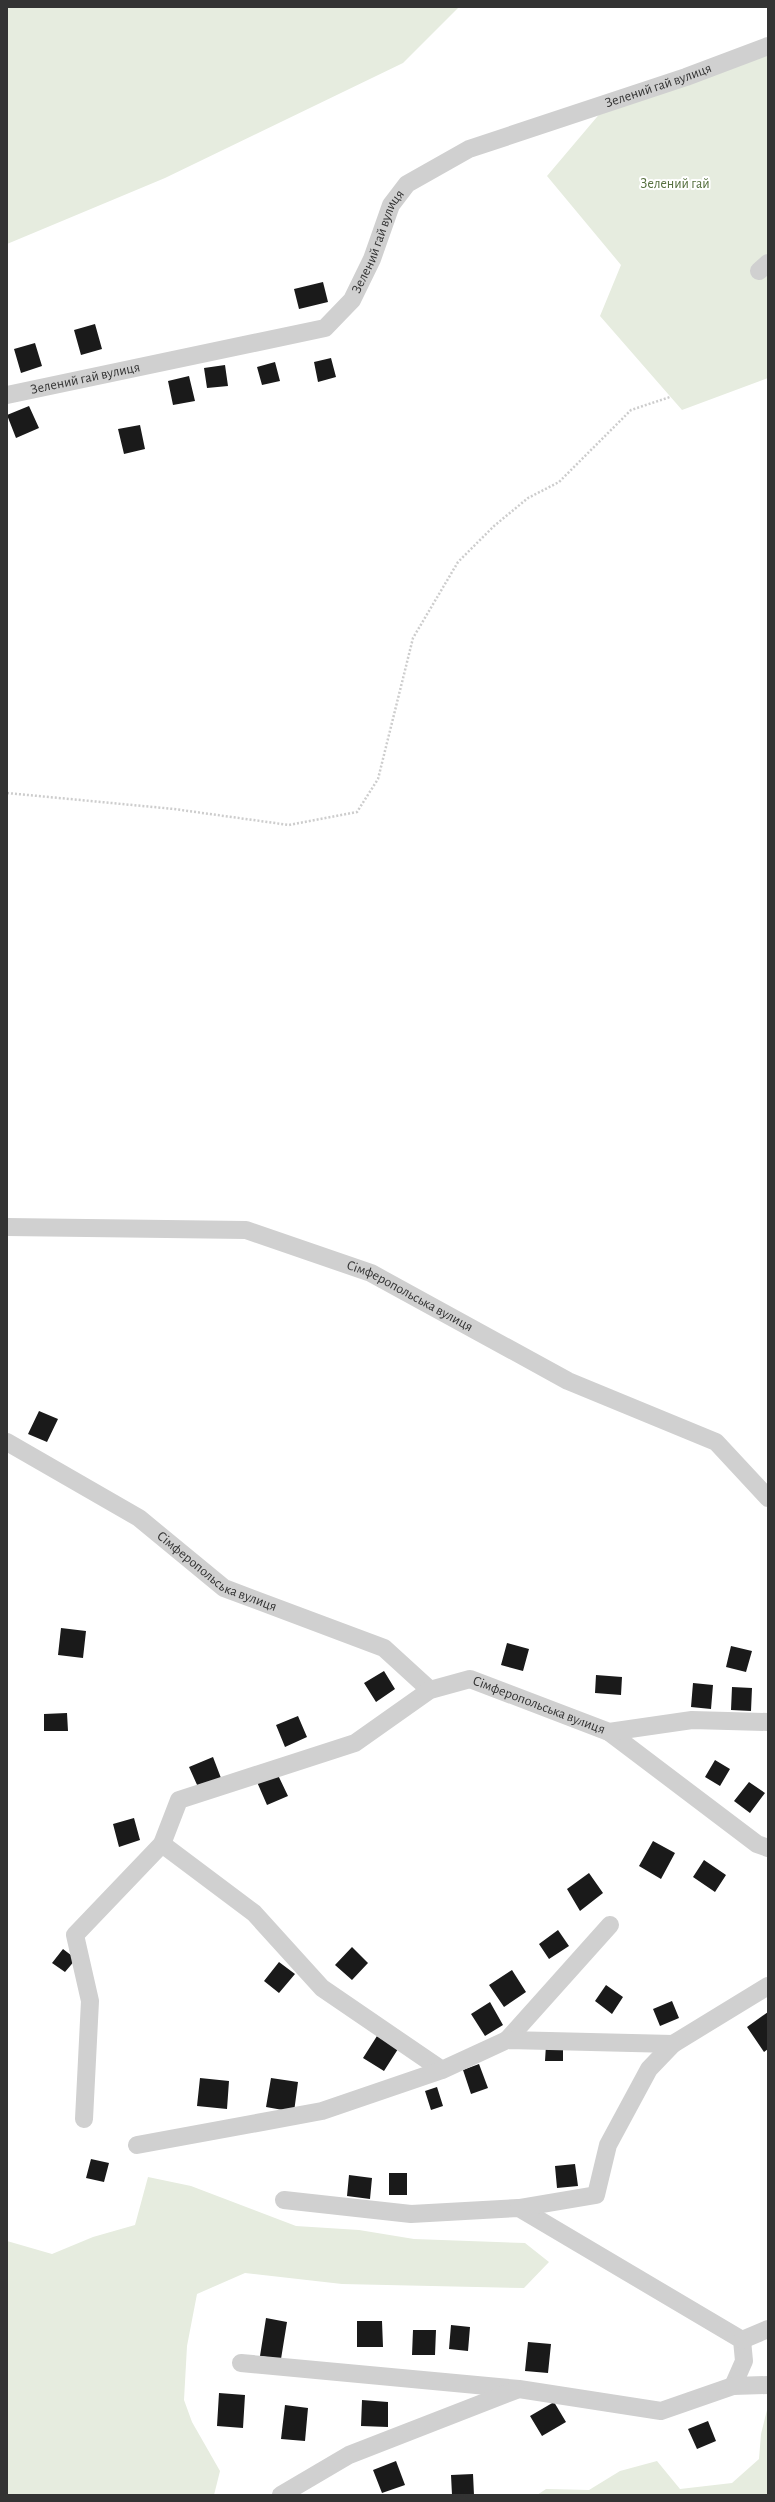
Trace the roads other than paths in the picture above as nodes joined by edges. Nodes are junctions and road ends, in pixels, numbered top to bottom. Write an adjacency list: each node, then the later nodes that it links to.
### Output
1 (768, 46): 2 (street, Зелений гай вулиця)
2 (7, 395)
3 (7, 1227): 5 (street, Сімферопольська вулиця)
4 (7, 1442): 6 (street, Сімферопольська вулиця)
5 (768, 1498)
6 (430, 1690): 8 (street, Сімферопольська вулиця); 9 (street, Сімферопольська вулиця)
7 (768, 1722): 8 (street, Сімферопольська вулиця)
8 (609, 1732): 10 (street)
9 (162, 1844): 15 (street); 16 (street)
10 (768, 1848)
11 (610, 1925): 13 (street)
12 (768, 1986): 14 (street)
13 (507, 2040): 14 (street); 15 (street)
14 (673, 2044): 19 (street)
15 (442, 2070): 17 (street)
16 (84, 2119)
17 (137, 2146)
18 (284, 2200): 19 (street)
19 (519, 2208): 21 (street)
20 (768, 2329): 21 (street)
21 (742, 2340): 24 (street)
22 (241, 2362): 25 (street)
23 (768, 2385): 24 (street)
24 (734, 2386): 25 (street)
25 (519, 2389): 26 (street)
26 (281, 2495)

